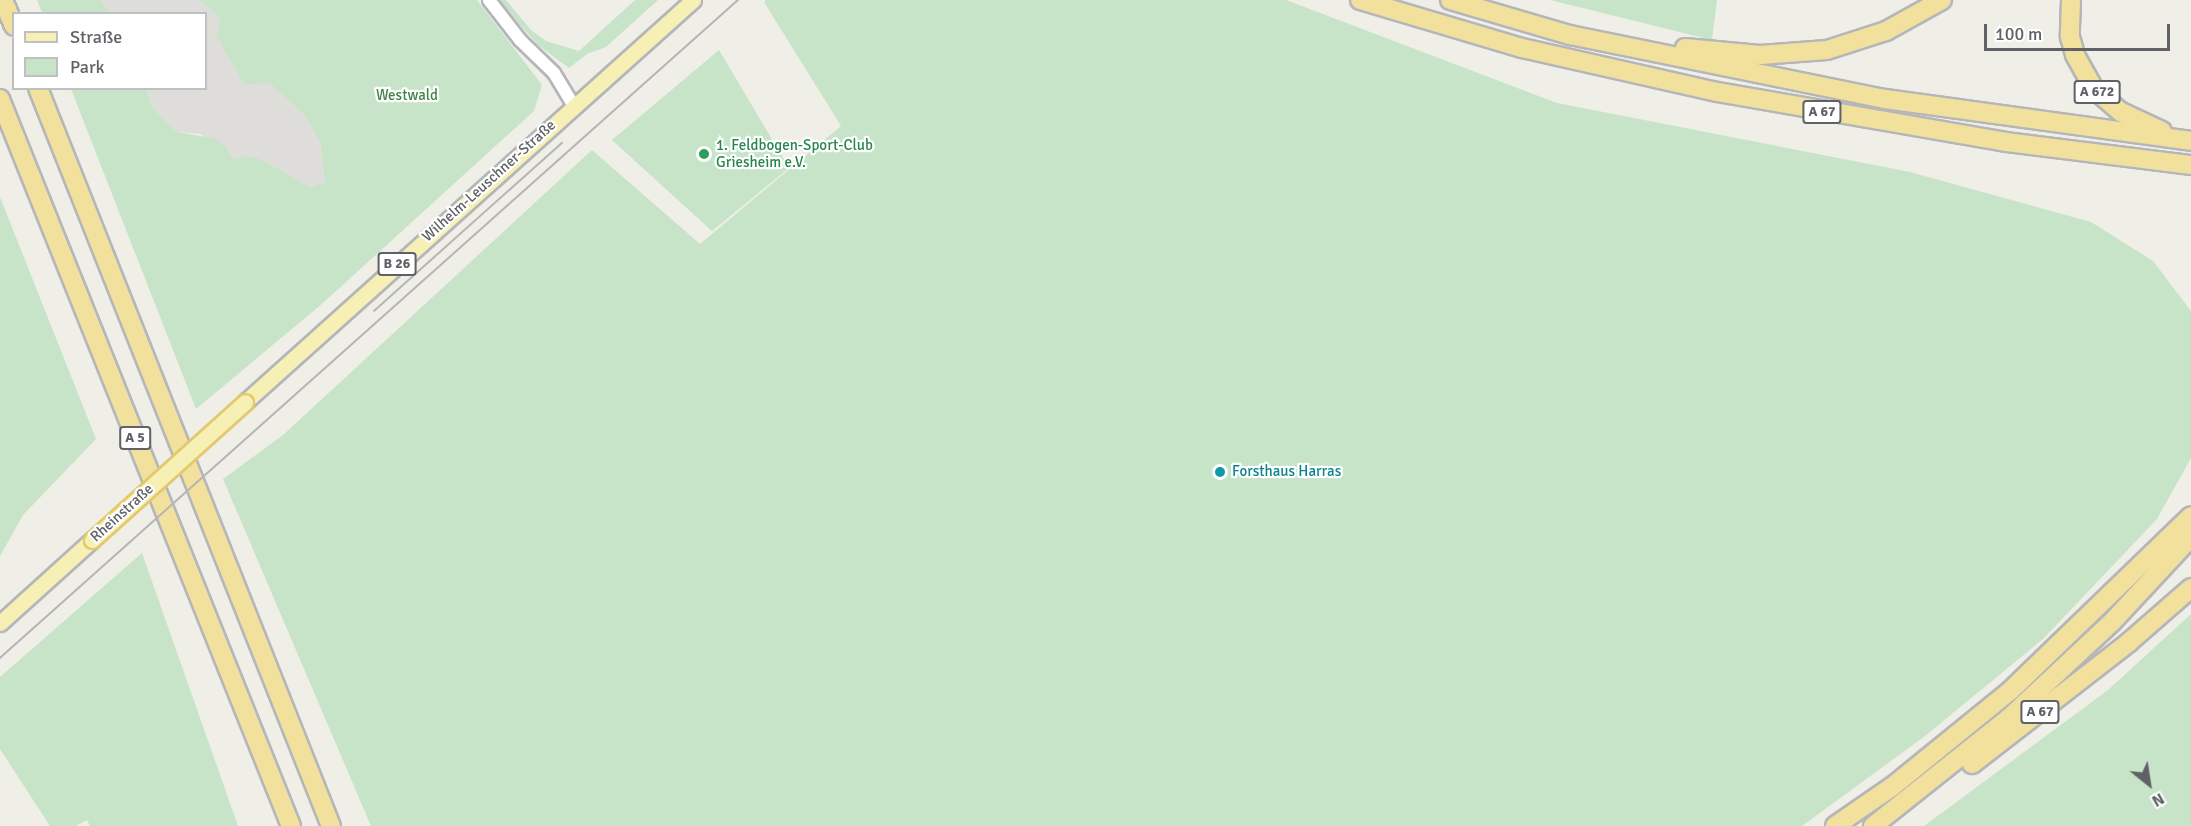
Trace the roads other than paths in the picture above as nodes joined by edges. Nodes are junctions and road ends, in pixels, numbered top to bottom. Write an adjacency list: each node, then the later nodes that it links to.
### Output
1 (3, 0): 8 (highway)
2 (489, 0): 12 (street)
3 (693, 0): 12 (main road, Wilhelm-Leuschner-Straße / B 26)
4 (1360, 0): 14 (highway, A 67)
5 (1450, 0): 9 (highway, A 67)
6 (2071, 0): 13 (highway, A 672)
7 (1938, 3): 9 (highway, A 67)
8 (12, 21)
9 (1569, 35): 13 (highway, A 67)
10 (39, 90): 23 (highway, A 5)
11 (0, 99): 20 (highway, A 5)
12 (573, 105): 15 (main road, Wilhelm-Leuschner-Straße / B 26)
13 (2187, 141)
14 (2191, 165)
15 (245, 402): 19 (main road, Rheinstraße / B 26, bridge)
16 (2191, 516): 24 (highway)
17 (2191, 537): 25 (highway, A 67)
18 (2191, 588): 26 (highway, A 67)
19 (0, 623)
20 (271, 777): 21 (highway); 22 (highway, A 5)
21 (284, 826)
22 (291, 826)
23 (331, 826)
24 (1835, 826)
25 (1873, 826)
26 (1882, 826)

